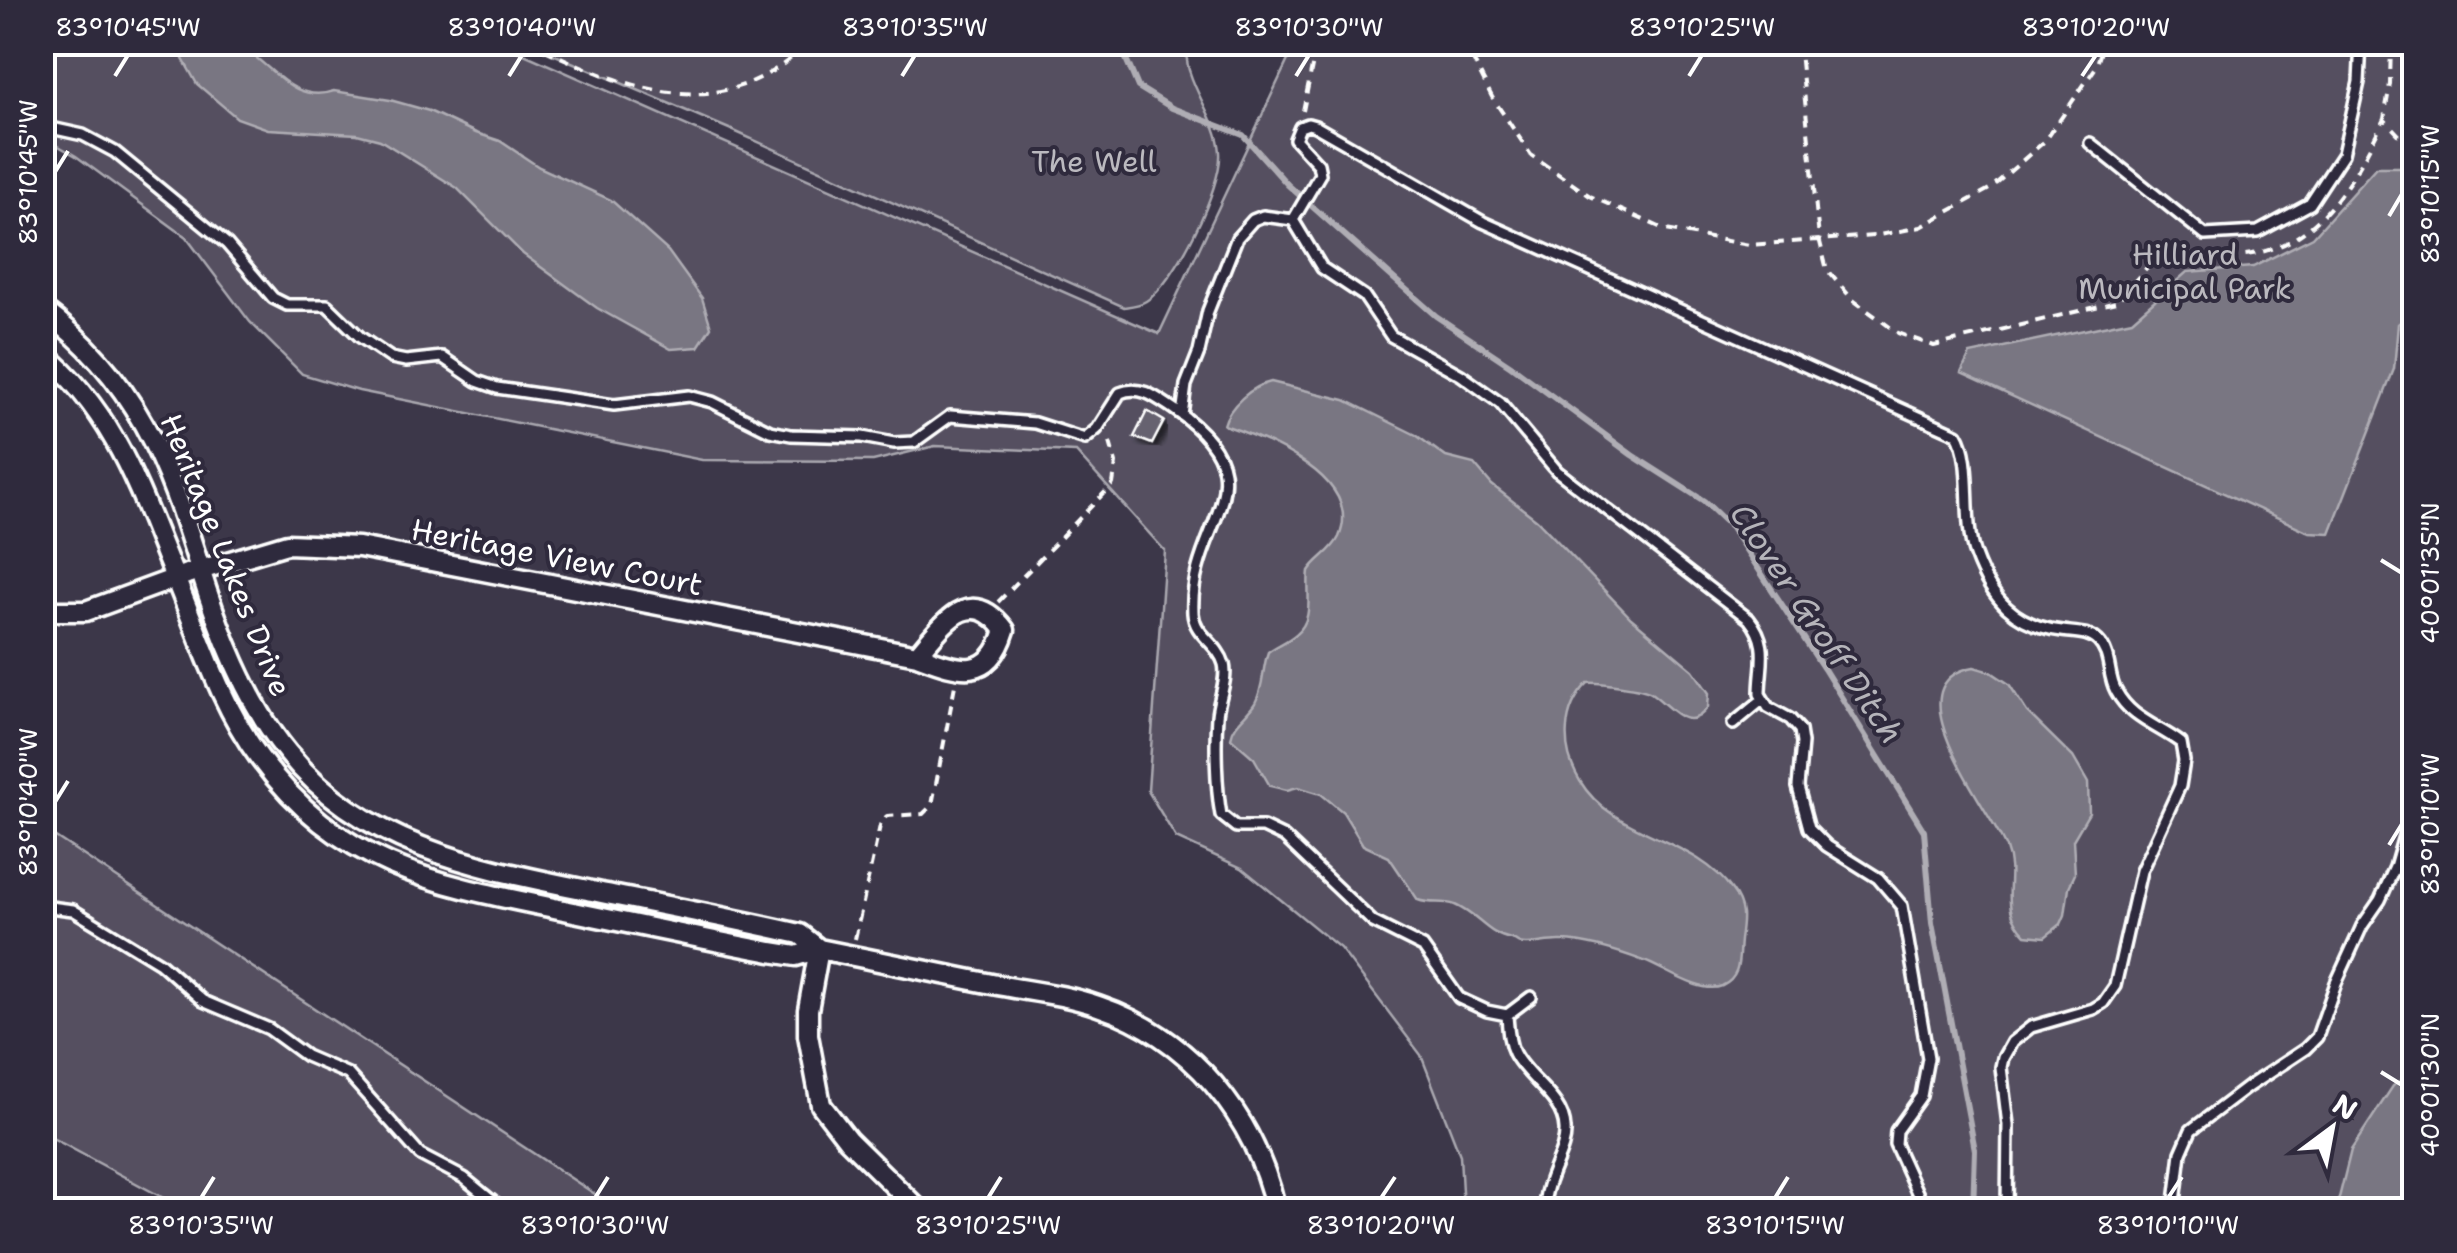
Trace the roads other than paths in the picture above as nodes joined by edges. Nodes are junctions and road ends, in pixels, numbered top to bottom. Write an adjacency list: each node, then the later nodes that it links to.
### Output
1 (2361, 42): 3 (lane)
2 (42, 126): 7 (lane)
3 (2090, 144)
4 (1295, 215): 7 (lane); 11 (lane); 14 (lane)
5 (42, 309): 8 (street, Heritage Lakes Drive)
6 (42, 352): 8 (street, Heritage Lakes Drive)
7 (1182, 415): 19 (lane)
8 (188, 574): 9 (street, Heritage View Court); 10 (street, Heritage View Court); 17 (street, Heritage Lakes Drive); 17 (street, Heritage Lakes Drive)
9 (42, 610)
10 (916, 656): 10 (street, Heritage View Court)
11 (1762, 700): 12 (lane); 24 (lane)
12 (1733, 724)
13 (2190, 736): 14 (lane)
14 (2181, 743): 25 (lane)
15 (2414, 816): 26 (lane)
16 (42, 906): 20 (lane)
17 (819, 949): 21 (street); 22 (street, Heritage Lakes Drive)
18 (1531, 997): 19 (lane)
19 (1507, 1014): 23 (lane)
20 (504, 1210)
21 (919, 1210)
22 (1276, 1210)
23 (1544, 1210)
24 (1925, 1210)
25 (2007, 1210)
26 (2174, 1210)

